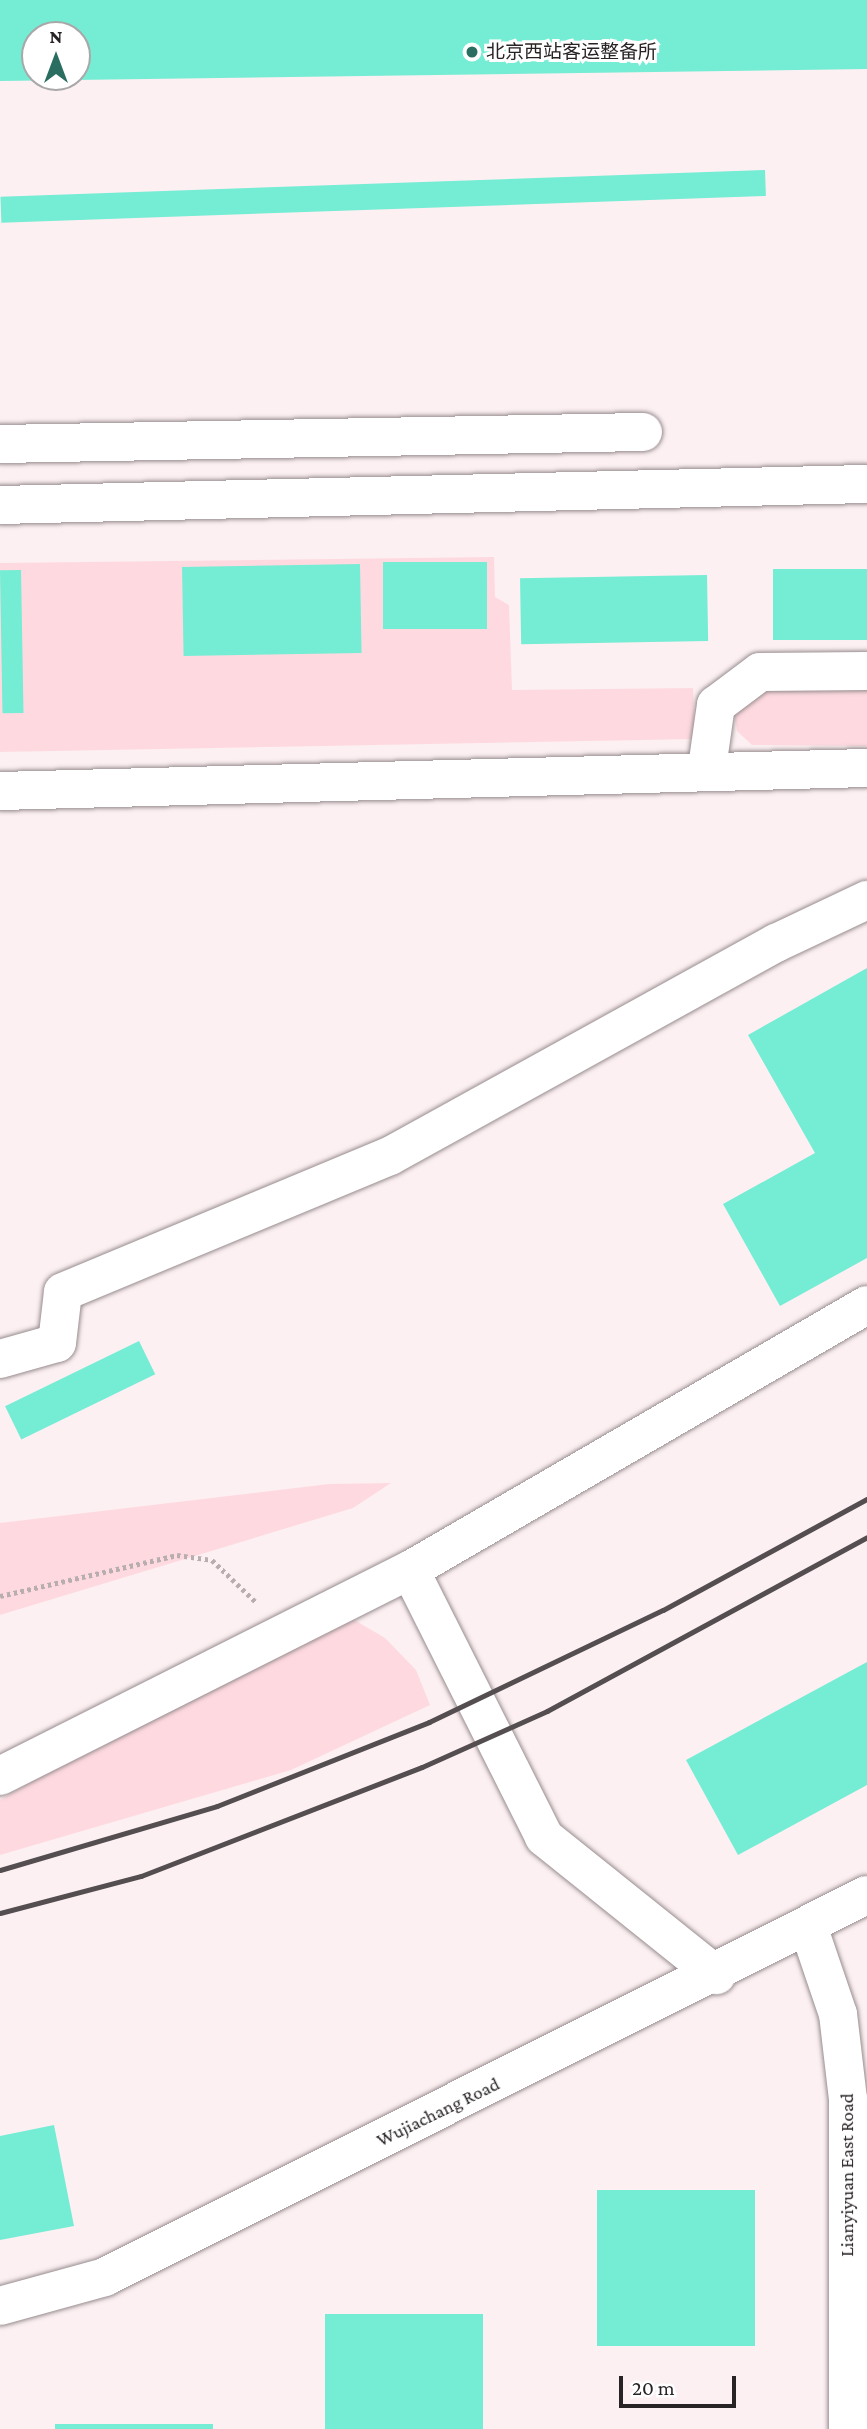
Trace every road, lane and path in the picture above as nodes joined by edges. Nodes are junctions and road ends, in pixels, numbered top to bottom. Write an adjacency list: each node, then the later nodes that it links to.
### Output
1 (643, 432): 2 (street)
2 (0, 444)
3 (867, 484): 4 (street)
4 (0, 505)
5 (867, 671): 6 (street)
6 (706, 768): 7 (street); 8 (street)
7 (867, 768)
8 (0, 791)
9 (867, 900): 11 (street)
10 (867, 1305): 12 (street)
11 (0, 1359)
12 (410, 1570): 14 (street); 18 (street)
13 (0, 1596): 14 (path)
14 (289, 1634): 15 (street)
15 (0, 1776)
16 (867, 1895): 17 (street, Wujiachang Road)
17 (808, 1926): 18 (street, Wujiachang Road); 20 (street, Lianyiyuan East Road)
18 (716, 1975): 19 (street, Wujiachang Road)
19 (0, 2306)
20 (848, 2429)

